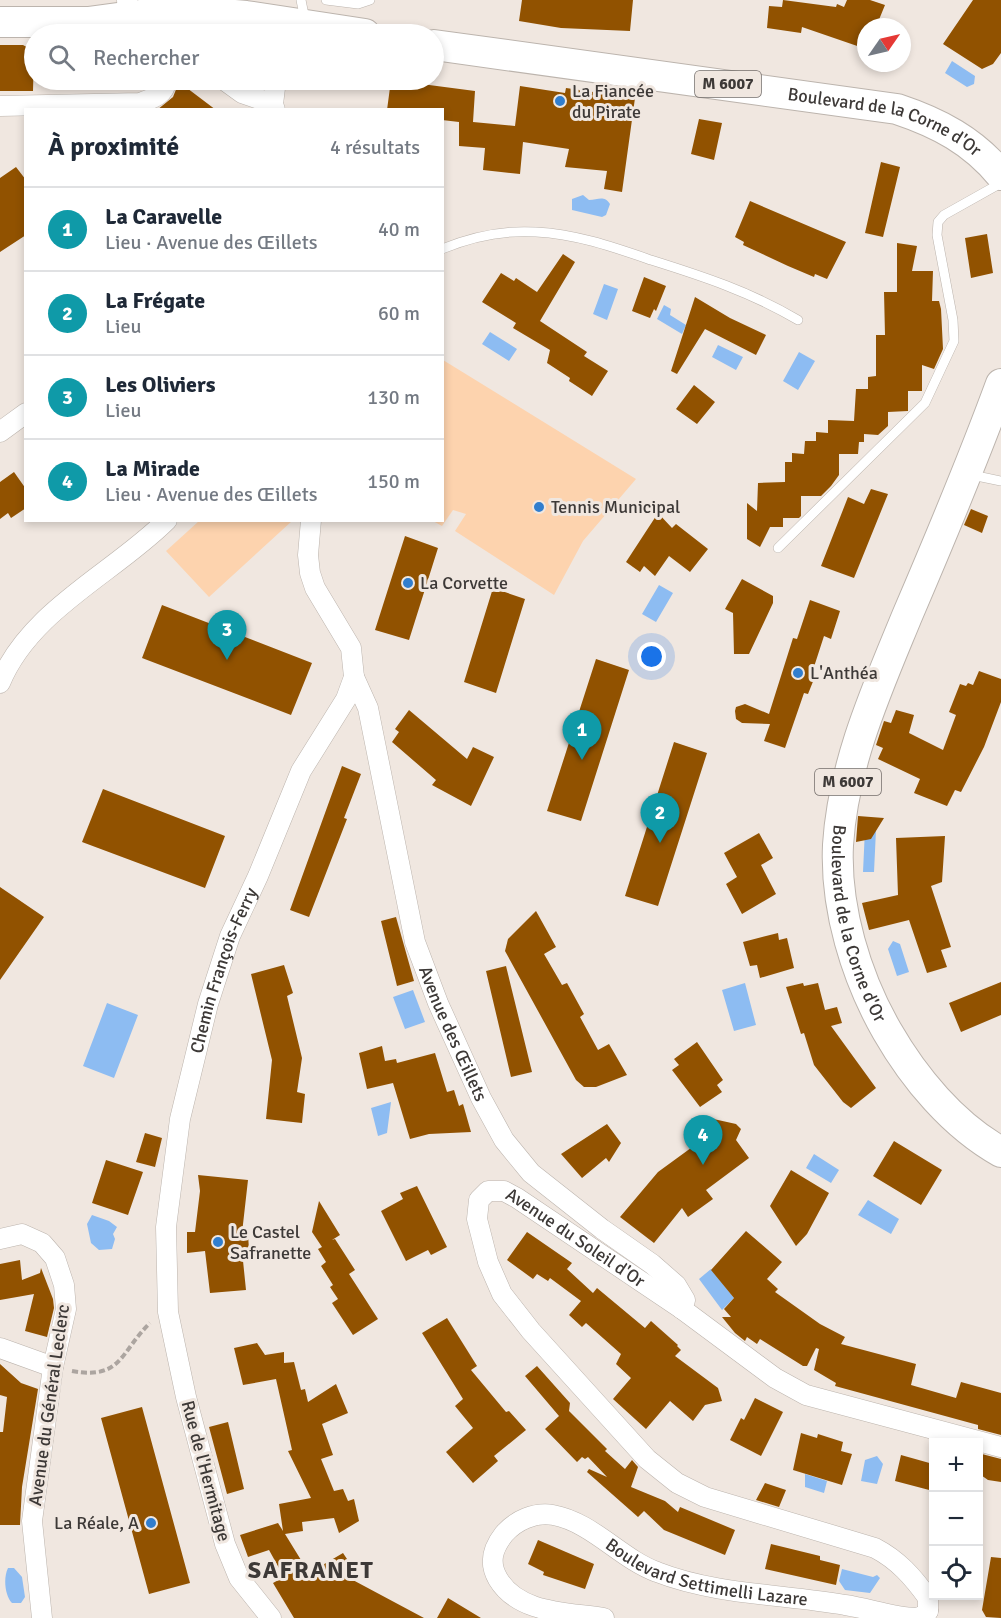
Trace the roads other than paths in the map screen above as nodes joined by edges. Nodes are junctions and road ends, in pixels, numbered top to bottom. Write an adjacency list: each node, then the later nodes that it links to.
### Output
1 (326, 0): 2 (lane)
2 (370, 0)
3 (152, 15): 4 (main road); 5 (main road)
4 (295, 21): 6 (main road)
5 (0, 22)
6 (311, 24)
7 (444, 46): 13 (main road, Boulevard de la Corne d'Or / M 6007)
8 (163, 90): 11 (street)
9 (238, 90): 12 (street)
10 (275, 90): 12 (street)
11 (0, 106)
12 (272, 108)
13 (1001, 175)
14 (1001, 183): 24 (lane)
15 (444, 248): 16 (lane)
16 (798, 320)
17 (1001, 384): 20 (main road, Boulevard de la Corne d'Or / M 6007)
18 (24, 414): 19 (street)
19 (0, 432)
20 (966, 474): 21 (lane); 27 (main road, Boulevard de la Corne d'Or / M 6007)
21 (1001, 481)
22 (165, 522): 26 (street)
23 (311, 522): 25 (street, Chemin François-Ferry)
24 (778, 548)
25 (354, 677): 29 (street, Avenue des Œillets); 30 (street, Chemin François-Ferry)
26 (0, 683)
27 (1001, 1152)
28 (0, 1239): 32 (street, Avenue du Général Leclerc)
29 (681, 1309): 33 (street, Avenue du Soleil d'Or); 34 (street, Avenue du Soleil d'Or)
30 (168, 1312): 36 (street, Rue de l'Hermitage)
31 (0, 1348): 32 (street)
32 (53, 1367): 35 (street, Avenue du Général Leclerc)
33 (1001, 1447)
34 (934, 1615): 37 (street, Boulevard Settimelli Lazare)
35 (42, 1618)
36 (271, 1618)
37 (604, 1618)

